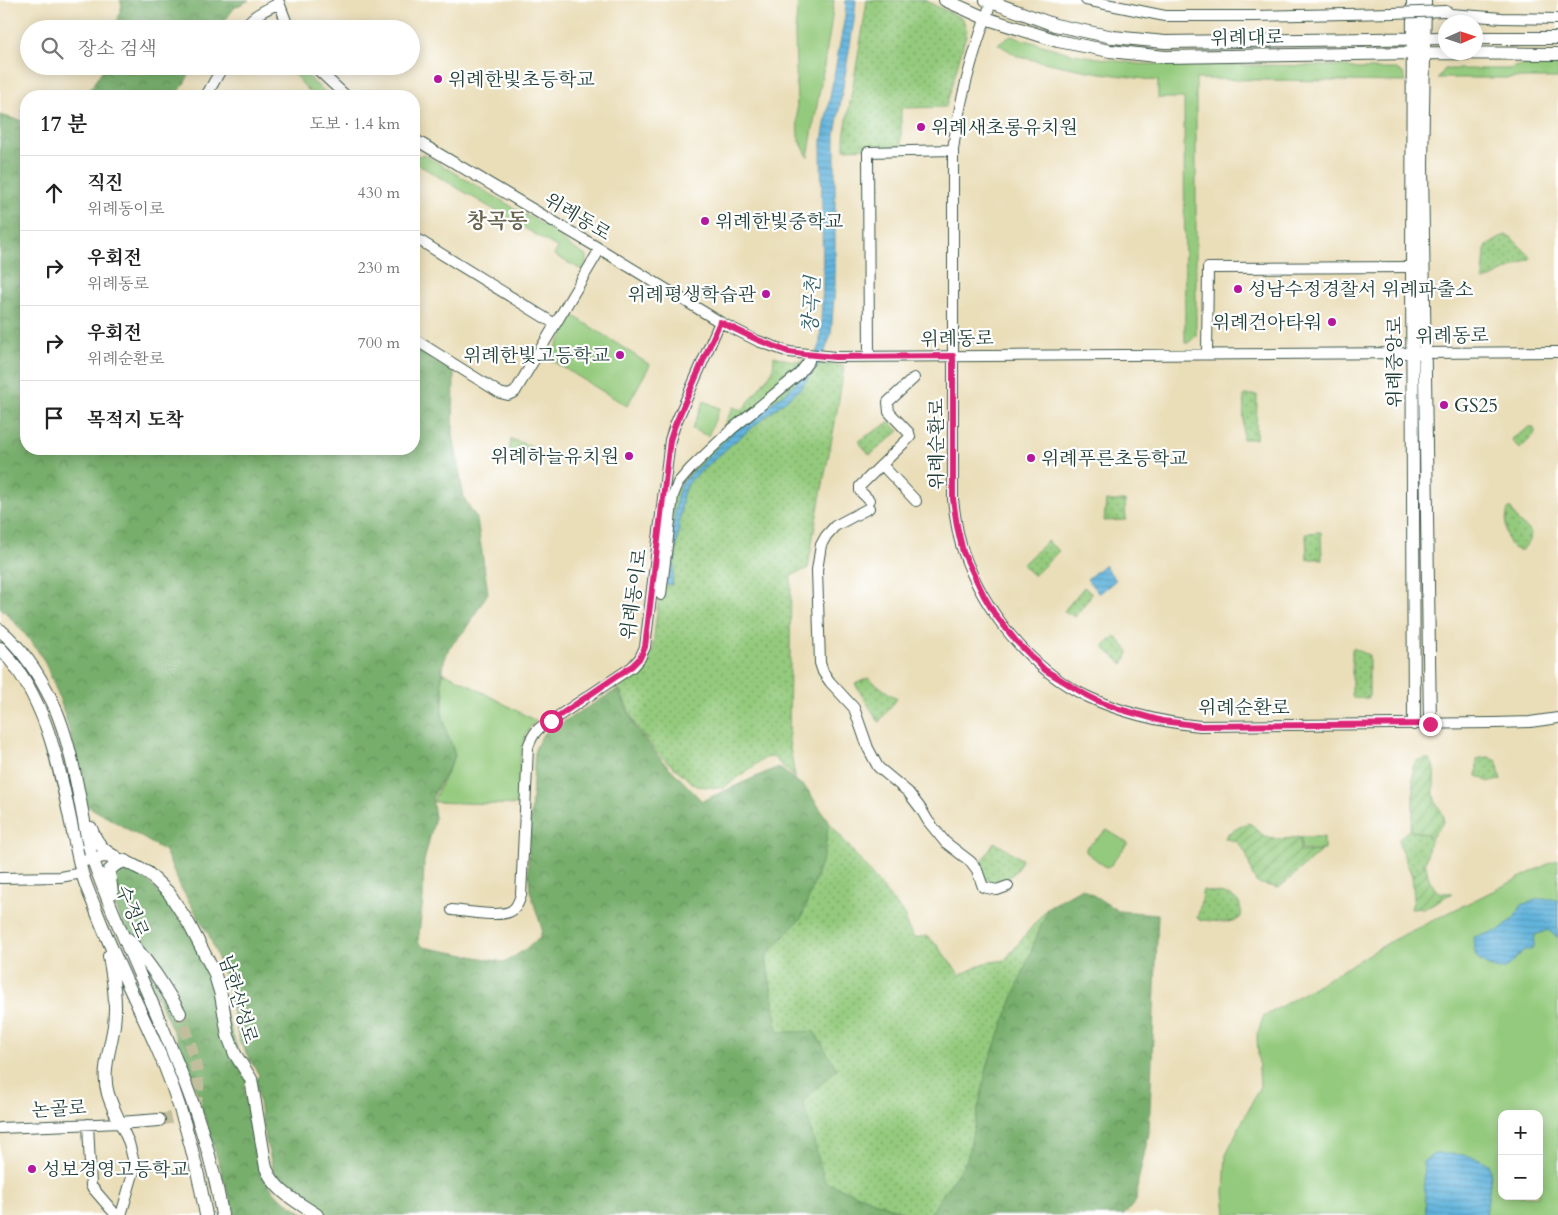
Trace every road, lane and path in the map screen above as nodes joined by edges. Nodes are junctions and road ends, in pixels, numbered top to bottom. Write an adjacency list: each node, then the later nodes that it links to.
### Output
1 (946, 0): 7 (main road, 위례대로)
2 (1086, 0): 8 (street, bridge)
3 (1413, 0): 11 (main road, 위례중앙로)
4 (1425, 0): 11 (main road, 위례중앙로)
5 (990, 1): 7 (street, 위례순환로); 11 (main road, 위례대로)
6 (279, 2): 9 (street); 10 (street)
7 (985, 18): 15 (main road, 위례대로); 22 (street, 위례순환로)
8 (1558, 19)
9 (251, 20)
10 (286, 20)
11 (1419, 38): 12 (main road, 위례대로); 15 (main road, 위례중앙로)
12 (1438, 38)
13 (1483, 38): 14 (main road)
14 (1558, 38)
15 (1418, 53): 16 (main road, 위례대로); 25 (main road, 위례중앙로); 30 (main road, 위례중앙로)
16 (1558, 54)
17 (218, 75): 19 (street)
18 (324, 75): 20 (street)
19 (209, 90)
20 (340, 90)
21 (420, 146): 24 (street, 위례동로)
22 (953, 150): 32 (street, 위례순환로); 33 (street)
23 (420, 241): 27 (street)
24 (600, 249): 26 (street, 위례동로); 27 (street)
25 (1412, 267): 30 (main road, 위례중앙로); 31 (street)
26 (720, 322): 33 (street, 위례동로); 49 (street, 위례동이로)
27 (555, 324): 28 (street)
28 (420, 343)
29 (1558, 352): 30 (street, 위례동로)
30 (1418, 353): 31 (street, 위례동로); 42 (main road, 위례중앙로); 43 (main road, 위례중앙로)
31 (1207, 354): 32 (street, 위례동로)
32 (953, 356): 33 (street, 위례동로); 42 (street, 위례순환로)
33 (869, 357)
34 (809, 361): 38 (street)
35 (914, 378): 36 (street)
36 (882, 465): 37 (street); 48 (street)
37 (916, 501)
38 (661, 595)
39 (0, 630): 44 (main road, 수정로)
40 (0, 648): 46 (main road, 수정로)
41 (1558, 718): 43 (street, 위례순환로)
42 (1414, 724): 43 (street, 위례순환로)
43 (1430, 724)
44 (82, 809): 45 (main road); 46 (main road, 수정로)
45 (125, 862): 46 (main road, 남한산성로); 50 (main road); 62 (main road, 남한산성로)
46 (88, 866): 47 (street); 50 (main road, 수정로); 52 (main road, 수정로)
47 (0, 878)
48 (1008, 886)
49 (452, 910)
50 (116, 916): 51 (main road, 수정로)
51 (122, 931): 53 (main road); 61 (main road, 수정로)
52 (105, 936): 55 (main road); 60 (main road, 수정로)
53 (180, 1012)
54 (159, 1120): 55 (main road)
55 (120, 1123): 56 (street, 논골로); 59 (street)
56 (88, 1124): 57 (street, 논골로); 58 (street)
57 (0, 1128)
58 (116, 1215)
59 (121, 1215)
60 (206, 1215)
61 (222, 1215)
62 (317, 1215)

